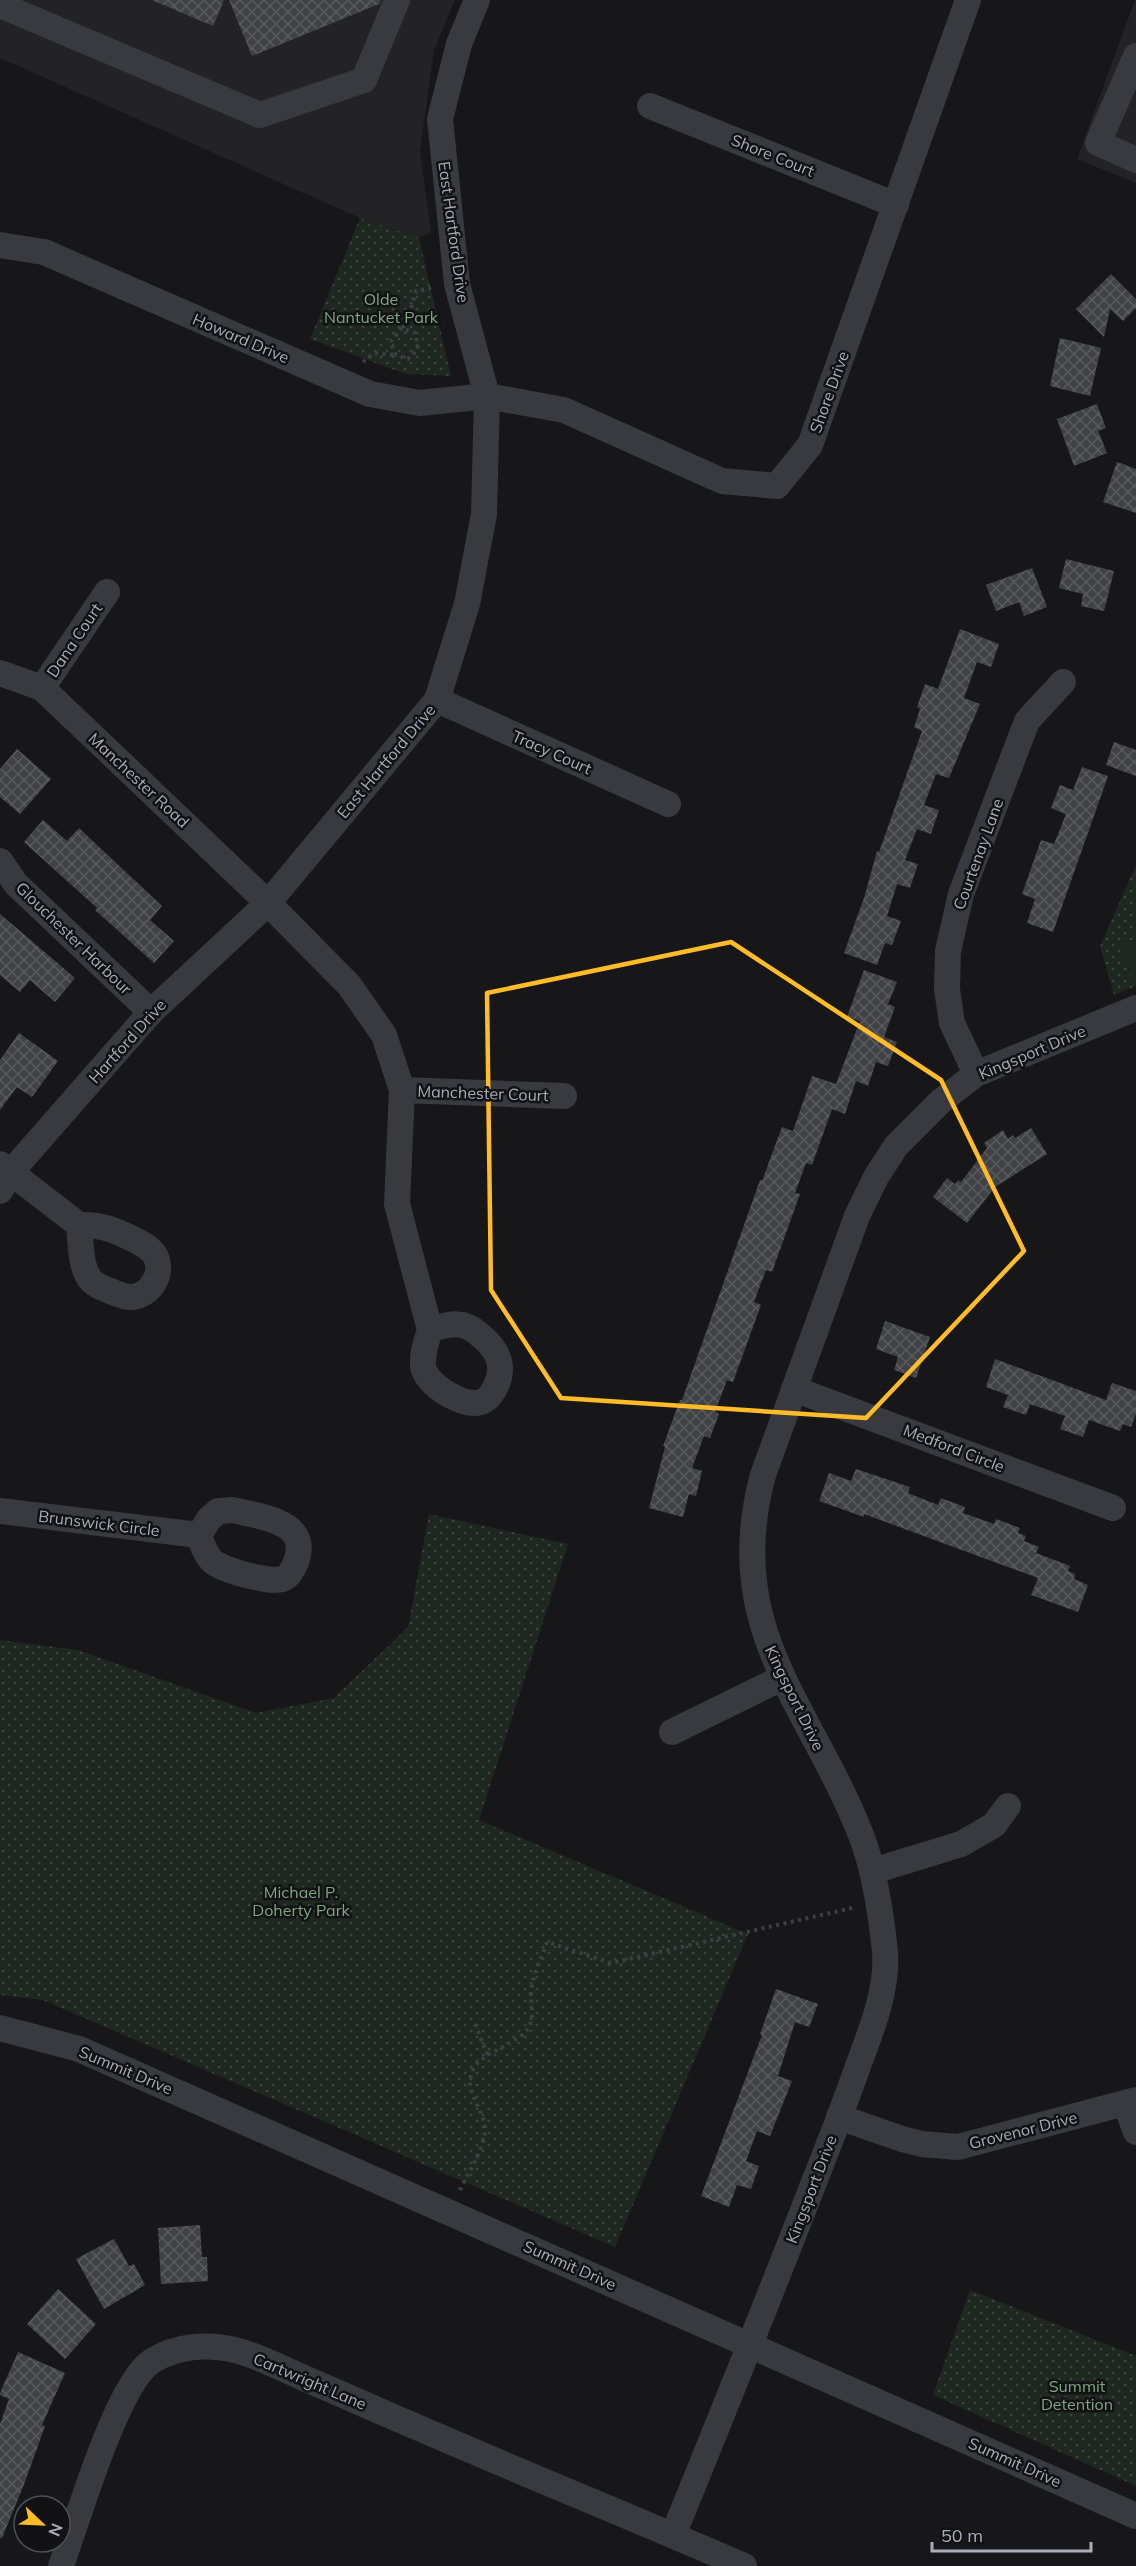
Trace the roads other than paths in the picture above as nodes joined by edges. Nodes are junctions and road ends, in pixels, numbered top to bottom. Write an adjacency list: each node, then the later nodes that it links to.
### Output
1 (397, 0): 4 (street)
2 (477, 0): 10 (street, East Hartford Drive)
3 (968, 0): 8 (street, Shore Drive)
4 (0, 4)
5 (1136, 56): 7 (street)
6 (650, 106): 8 (street, Shore Court)
7 (1136, 160)
8 (896, 205): 10 (street, Shore Drive)
9 (0, 245): 10 (street, Howard Drive)
10 (487, 396): 15 (street, East Hartford Drive)
11 (107, 592): 14 (street, Dana Court)
12 (0, 673): 14 (street, Manchester Road)
13 (1063, 682): 21 (street, Courtenay Lane)
14 (42, 688): 18 (street, Manchester Road)
15 (437, 700): 16 (street, Tracy Court); 18 (street, East Hartford Drive)
16 (668, 804)
17 (0, 861): 20 (street, Glouchester Harbour)
18 (268, 903): 20 (street, Hartford Drive); 22 (street, Manchester Road)
19 (1136, 1008): 21 (street, Kingsport Drive)
20 (151, 1012): 24 (street, Hartford Drive)
21 (976, 1074): 27 (street, Kingsport Drive)
22 (402, 1090): 23 (street, Manchester Court); 26 (street)
23 (564, 1096)
24 (4, 1176): 25 (street)
25 (79, 1225)
26 (430, 1330)
27 (795, 1389): 28 (street, Medford Circle); 31 (street, Kingsport Drive)
28 (1113, 1508)
29 (0, 1511): 30 (street, Brunswick Circle)
30 (199, 1535)
31 (782, 1678): 32 (street); 34 (street, Kingsport Drive)
32 (672, 1732)
33 (1008, 1806): 34 (street)
34 (873, 1871): 37 (street, Kingsport Drive)
35 (0, 2028): 39 (street, Summit Drive)
36 (1130, 2102): 37 (street, Grovenor Drive); 38 (street)
37 (839, 2117): 39 (street, Kingsport Drive)
38 (1136, 2132)
39 (750, 2344): 40 (street, Summit Drive); 41 (street, Kingsport Drive)
40 (1136, 2516)
41 (674, 2535): 42 (street, Cartwright Lane); 43 (street, Cartwright Lane)
42 (61, 2566)
43 (744, 2566)

